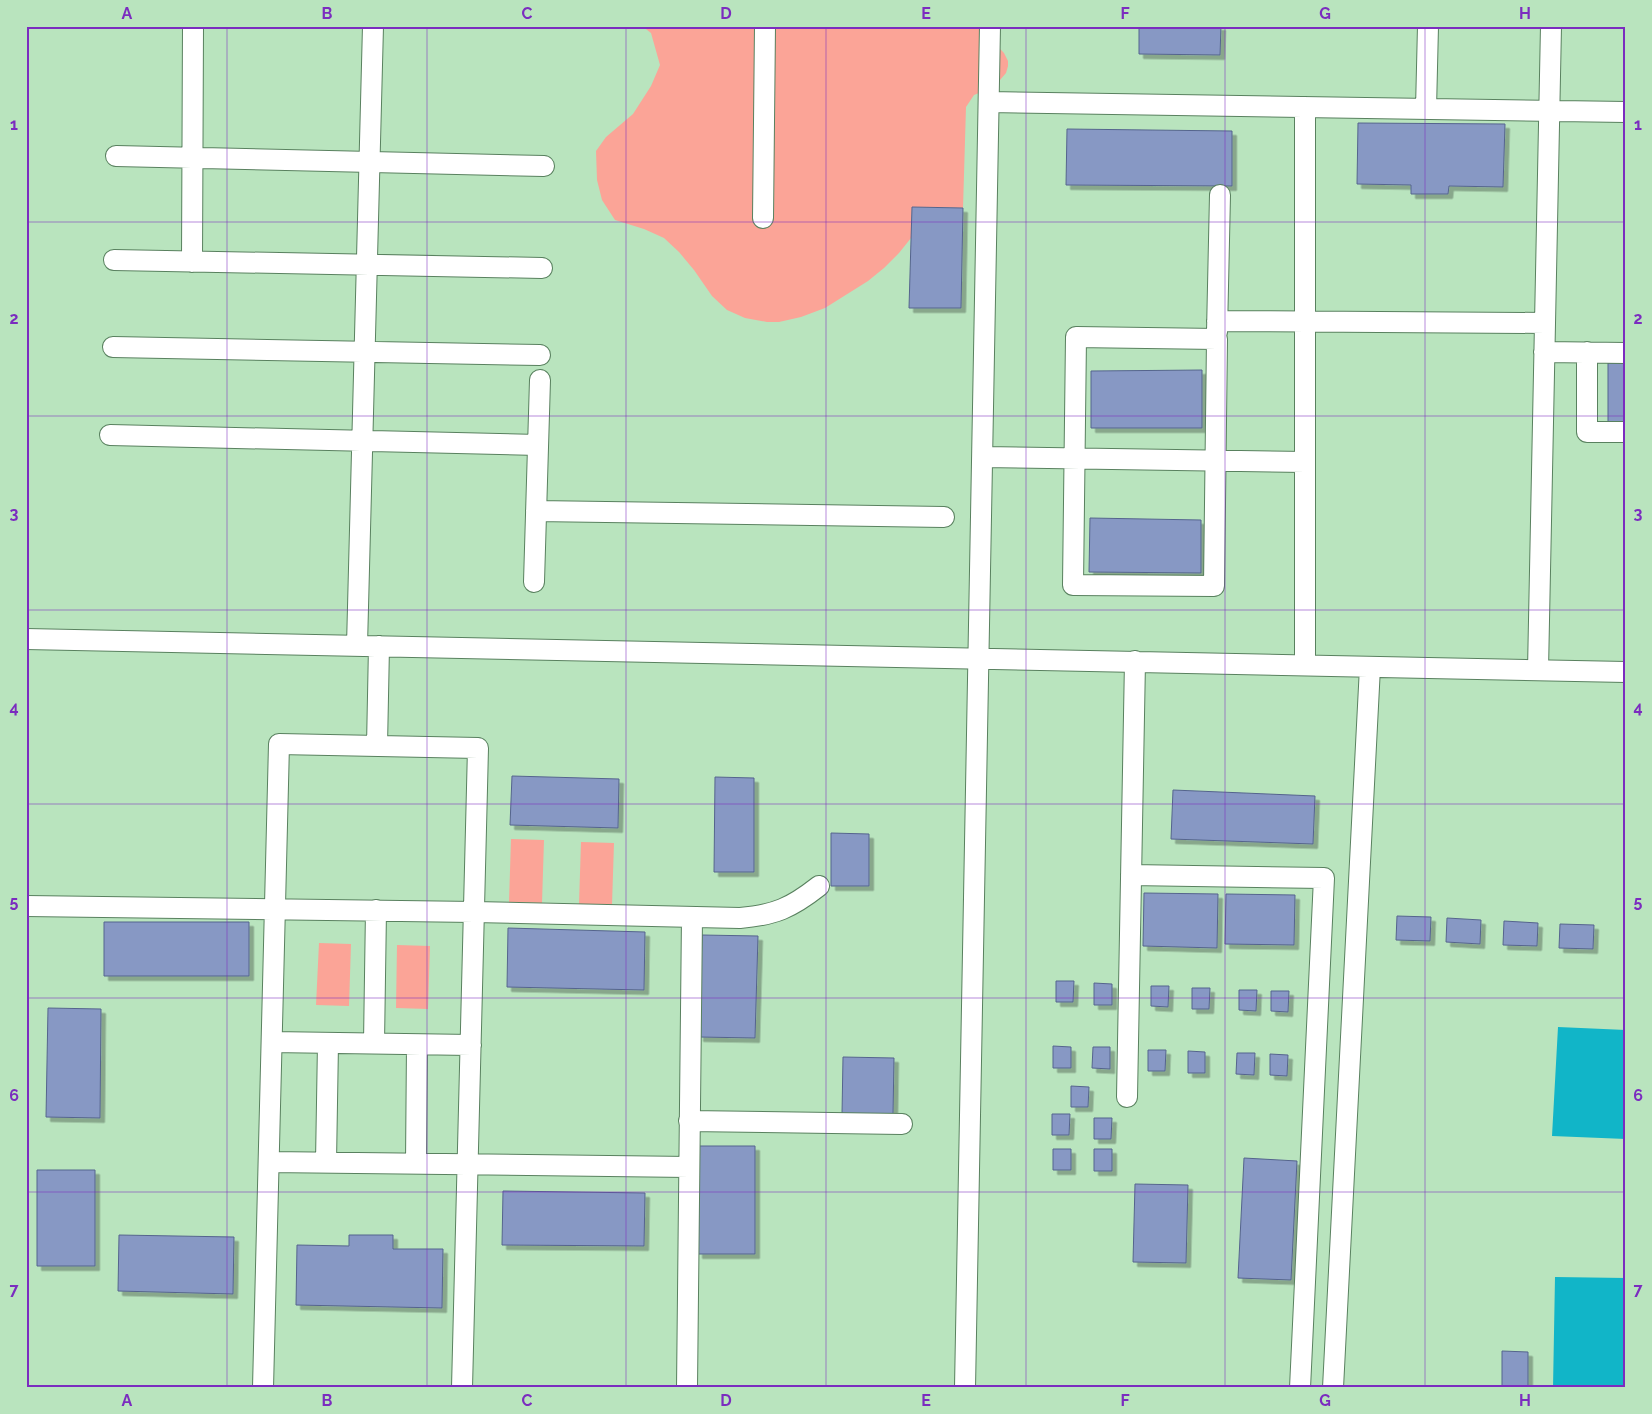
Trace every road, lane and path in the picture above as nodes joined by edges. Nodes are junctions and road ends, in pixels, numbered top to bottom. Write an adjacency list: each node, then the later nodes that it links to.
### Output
1 (193, 26): 13 (lane)
2 (373, 26): 14 (lane)
3 (765, 26): 17 (lane)
4 (990, 26): 7 (lane)
5 (1428, 26): 9 (lane)
6 (1551, 26): 10 (lane)
7 (989, 102): 8 (lane); 36 (lane)
8 (1305, 107): 9 (lane); 22 (lane)
9 (1426, 108): 10 (lane)
10 (1549, 111): 11 (lane); 23 (lane)
11 (1626, 112)
12 (116, 156): 13 (lane)
13 (192, 158): 14 (lane); 19 (lane)
14 (369, 162): 15 (lane); 20 (lane)
15 (544, 166)
16 (1220, 196): 24 (lane)
17 (762, 218)
18 (114, 260): 19 (lane)
19 (192, 262): 20 (lane)
20 (367, 265): 21 (lane); 26 (lane)
21 (542, 268)
22 (1305, 322): 23 (lane); 24 (lane); 39 (lane)
23 (1545, 323): 27 (lane)
24 (1218, 330): 37 (lane); 38 (lane)
25 (113, 347): 26 (lane)
26 (365, 352): 30 (lane); 34 (lane)
27 (1544, 352): 28 (lane); 50 (lane)
28 (1587, 352): 29 (lane); 32 (lane)
29 (1626, 353)
30 (540, 355)
31 (540, 380): 35 (lane)
32 (1626, 432)
33 (110, 436): 34 (lane)
34 (362, 441): 35 (lane); 44 (lane)
35 (538, 445): 40 (lane)
36 (982, 457): 37 (lane); 46 (lane)
37 (1074, 458): 38 (lane); 38 (lane)
38 (1215, 461): 39 (lane)
39 (1305, 462): 48 (lane)
40 (536, 511): 41 (lane); 42 (lane)
41 (944, 517)
42 (534, 582)
43 (26, 639): 44 (lane)
44 (357, 646): 45 (lane)
45 (379, 646): 46 (lane); 52 (lane)
46 (979, 658): 47 (lane); 76 (lane)
47 (1136, 662): 48 (lane); 53 (lane)
48 (1305, 665): 49 (lane)
49 (1370, 666): 50 (lane); 78 (lane)
50 (1538, 670): 51 (lane)
51 (1626, 672)
52 (377, 746): 56 (lane); 58 (lane)
53 (1131, 875): 65 (lane); 77 (lane)
54 (818, 886): 59 (lane)
55 (26, 906): 56 (lane)
56 (275, 909): 57 (lane); 60 (lane)
57 (376, 910): 58 (lane); 62 (lane)
58 (474, 912): 59 (lane); 64 (lane)
59 (692, 917): 66 (lane)
60 (272, 1042): 61 (lane); 68 (lane)
61 (328, 1043): 62 (lane); 69 (lane)
62 (374, 1043): 63 (lane)
63 (417, 1044): 64 (lane); 70 (lane)
64 (470, 1045): 71 (lane)
65 (1127, 1097)
66 (689, 1121): 67 (lane); 72 (lane)
67 (902, 1124)
68 (269, 1162): 69 (lane); 73 (lane)
69 (326, 1162): 70 (lane)
70 (416, 1163): 71 (lane)
71 (468, 1163): 72 (lane); 74 (lane)
72 (689, 1167): 75 (lane)
73 (264, 1388)
74 (462, 1388)
75 (687, 1388)
76 (965, 1388)
77 (1300, 1388)
78 (1333, 1388)

